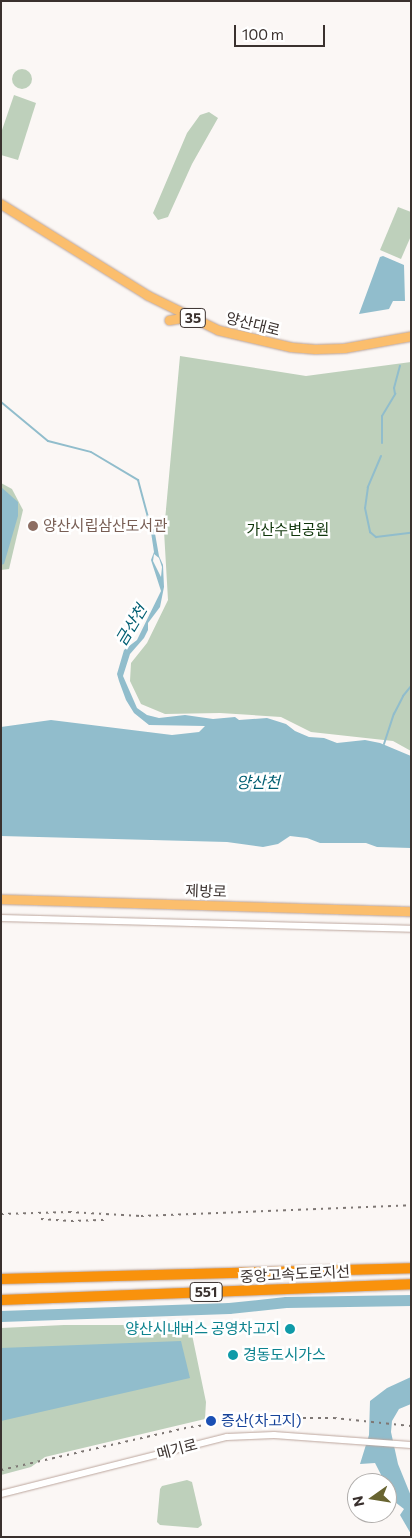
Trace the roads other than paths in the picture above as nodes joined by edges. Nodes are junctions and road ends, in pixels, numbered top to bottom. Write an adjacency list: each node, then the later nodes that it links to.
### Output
1 (1, 204): 3 (main road, 양산대로 / 35)
2 (169, 320): 3 (main road)
3 (195, 320): 4 (main road, 양산대로 / 35)
4 (411, 336)
5 (1, 899): 6 (main road, 제방로)
6 (411, 911)
7 (1, 918): 8 (street)
8 (411, 929)
9 (411, 1268): 10 (highway, 중앙고속도로지선 / 551)
10 (1, 1279)
11 (411, 1284): 12 (highway, 중앙고속도로지선 / 551)
12 (232, 1291): 13 (highway, 중앙고속도로지선 / 551); 14 (highway)
13 (1, 1300)
14 (1, 1305)
15 (411, 1445): 16 (street, 메기로)
16 (1, 1494)

